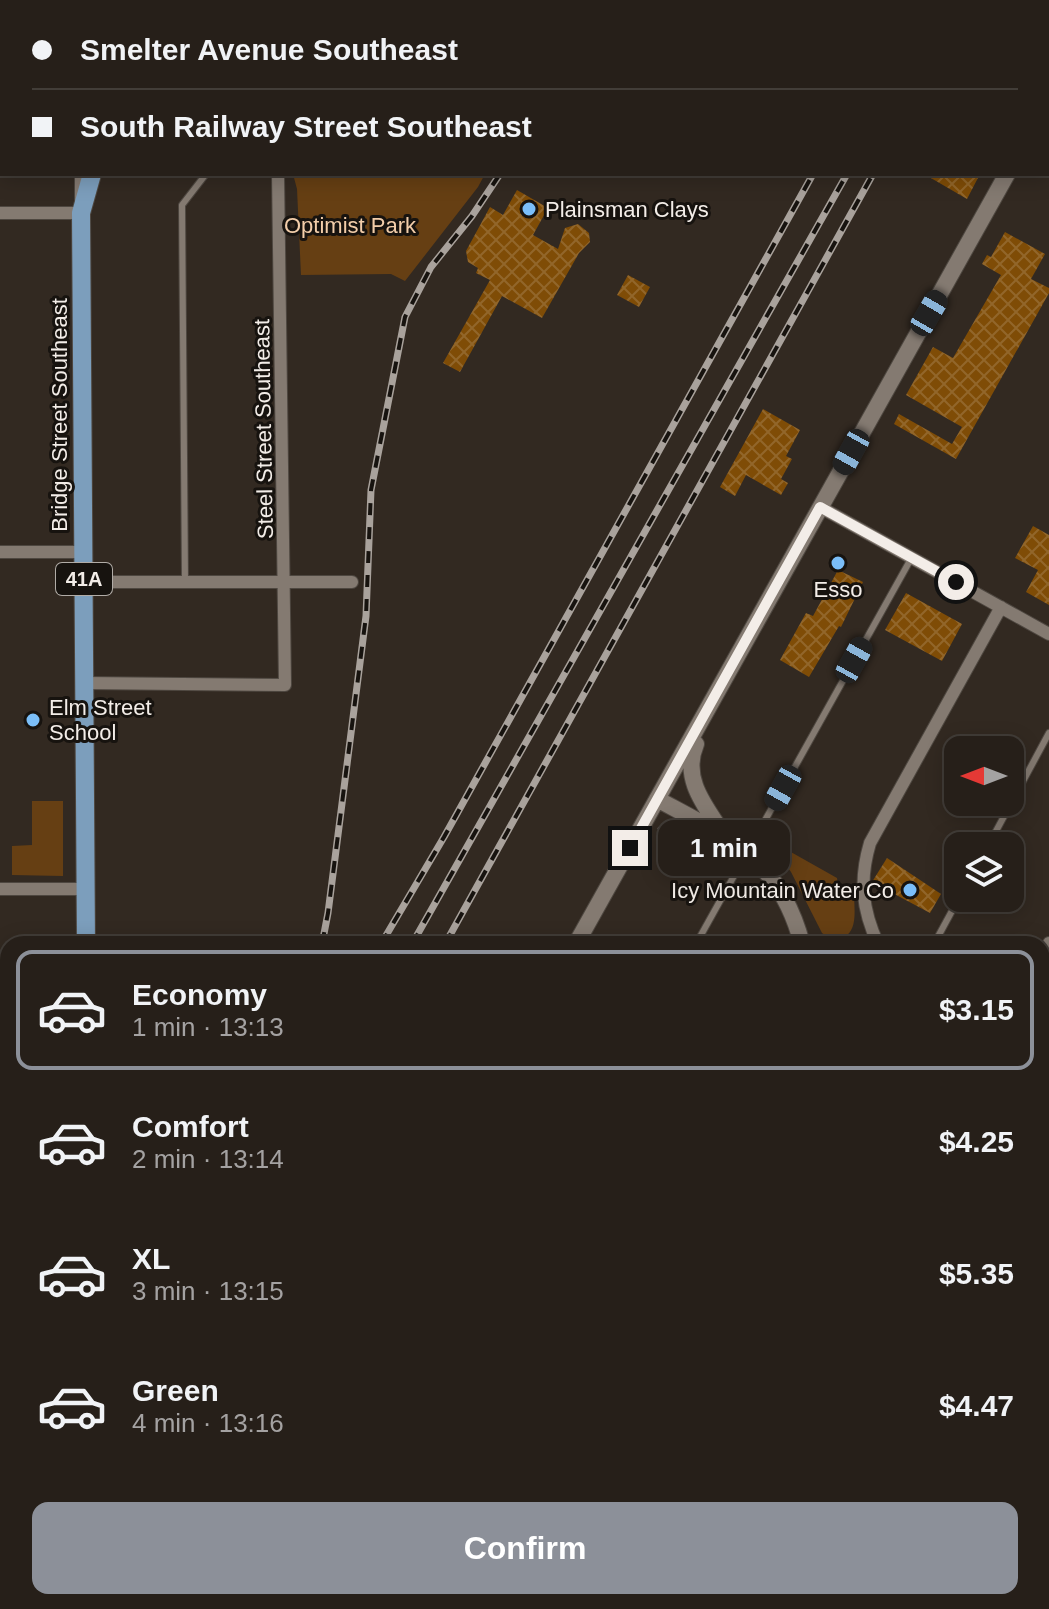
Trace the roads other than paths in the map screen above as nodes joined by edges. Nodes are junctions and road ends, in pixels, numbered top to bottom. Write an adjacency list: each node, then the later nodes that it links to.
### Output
1 (81, 176): 7 (street, Bridge Street Southeast)
2 (91, 176): 7 (main road, 41A)
3 (204, 176): 13 (lane)
4 (278, 176): 14 (street, Steel Street Southeast)
5 (1006, 176): 8 (street)
6 (0, 213): 7 (street)
7 (81, 213): 10 (main road, Bridge Street Southeast / 41A)
8 (820, 507): 11 (street); 19 (street)
9 (0, 552): 10 (street)
10 (84, 552): 12 (main road, Bridge Street Southeast / 41A)
11 (912, 557): 16 (street); 24 (lane)
12 (84, 582): 13 (street); 18 (main road, Bridge Street Southeast / 41A)
13 (185, 582): 14 (street)
14 (284, 582): 15 (street); 18 (street, Steel Street Southeast)
15 (352, 582)
16 (1001, 607): 17 (street); 32 (street)
17 (1049, 634)
18 (84, 683): 26 (main road, Bridge Street Southeast / 41A)
19 (719, 688): 21 (street); 23 (street)
20 (1049, 733): 22 (lane)
21 (657, 799): 23 (street); 29 (street)
22 (996, 832)
23 (725, 836): 24 (street)
24 (747, 852): 30 (lane); 31 (street)
25 (0, 889): 26 (street)
26 (85, 889): 28 (main road, Bridge Street Southeast / 41A)
27 (951, 912): 33 (lane)
28 (86, 936)
29 (580, 936)
30 (700, 936)
31 (800, 936)
32 (875, 936)
33 (938, 936)

